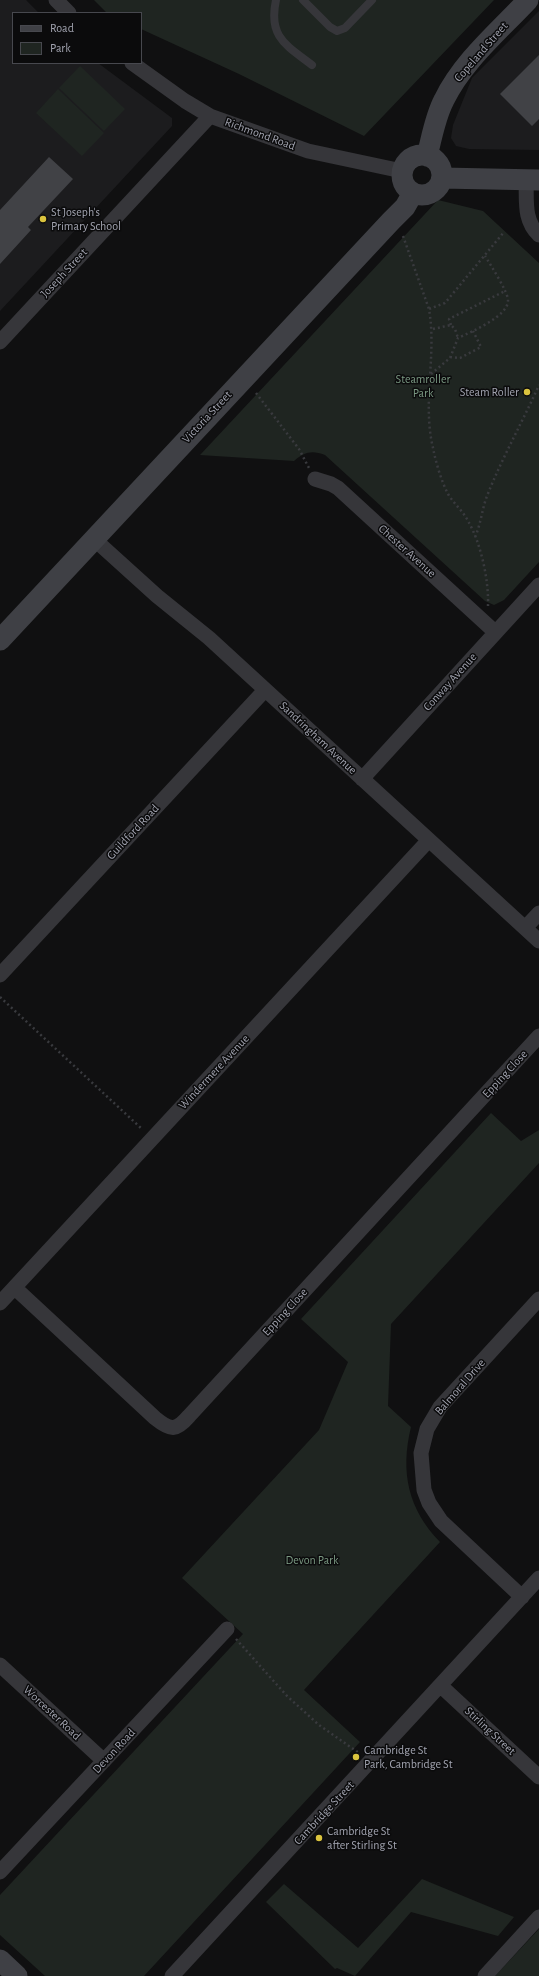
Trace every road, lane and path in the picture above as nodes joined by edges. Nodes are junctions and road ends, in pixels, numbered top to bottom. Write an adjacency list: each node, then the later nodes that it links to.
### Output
1 (56, 0): 6 (street)
2 (276, 0): 8 (lane)
3 (303, 0): 4 (lane)
4 (372, 0)
5 (528, 0): 10 (street, Copeland Street)
6 (68, 12)
7 (133, 64): 9 (street, Richmond Road)
8 (312, 65)
9 (210, 116): 11 (street, Richmond Road); 25 (street, Joseph Street)
10 (427, 156): 11 (street); 12 (street)
11 (402, 171): 14 (street)
12 (442, 178): 13 (street); 14 (street)
13 (532, 180): 16 (street)
14 (413, 193): 32 (street, Victoria Street)
15 (504, 232): 18 (path)
16 (539, 235)
17 (403, 236): 20 (path)
18 (485, 256): 19 (path); 20 (path)
19 (505, 291): 21 (path); 23 (path)
20 (429, 309): 22 (path)
21 (451, 325): 22 (path); 24 (path)
22 (433, 329): 27 (path)
23 (473, 331): 24 (path); 26 (path)
24 (458, 338): 26 (path)
25 (0, 342)
26 (450, 357): 27 (path)
27 (430, 374): 31 (path)
28 (539, 385): 31 (path)
29 (256, 393): 30 (path)
30 (315, 479): 34 (street, Chester Avenue)
31 (475, 537): 34 (path)
32 (94, 539): 36 (street, Victoria Street); 37 (street, Sandringham Avenue)
33 (539, 585): 35 (street, Conway Avenue)
34 (484, 621): 35 (street, Chester Avenue)
35 (495, 632): 38 (street, Conway Avenue)
36 (0, 640)
37 (265, 690): 38 (street, Sandringham Avenue); 43 (street, Guildford Road)
38 (362, 779): 39 (street, Sandringham Avenue)
39 (428, 841): 41 (street, Sandringham Avenue); 46 (street, Windermere Avenue)
40 (539, 913): 41 (street)
41 (525, 928): 42 (street, Sandringham Avenue)
42 (539, 941)
43 (0, 975)
44 (0, 997): 46 (path)
45 (539, 1036): 47 (street, Epping Close)
46 (153, 1139): 47 (street, Windermere Avenue)
47 (14, 1288): 49 (street, Windermere Avenue)
48 (539, 1299): 51 (street, Balmoral Drive)
49 (0, 1303)
50 (539, 1578): 51 (street, Cambridge Street)
51 (522, 1597): 54 (street, Cambridge Street)
52 (227, 1629): 55 (street, Devon Road); 56 (path)
53 (0, 1665): 55 (street, Worcester Road)
54 (441, 1686): 56 (street, Cambridge Street); 57 (street, Stirling Street)
55 (104, 1761): 58 (street, Devon Road)
56 (371, 1762): 62 (street, Cambridge Street)
57 (539, 1777)
58 (0, 1872)
59 (539, 1917): 63 (street)
60 (0, 1960): 61 (street)
61 (17, 1976)
62 (172, 1976)
63 (485, 1976)

